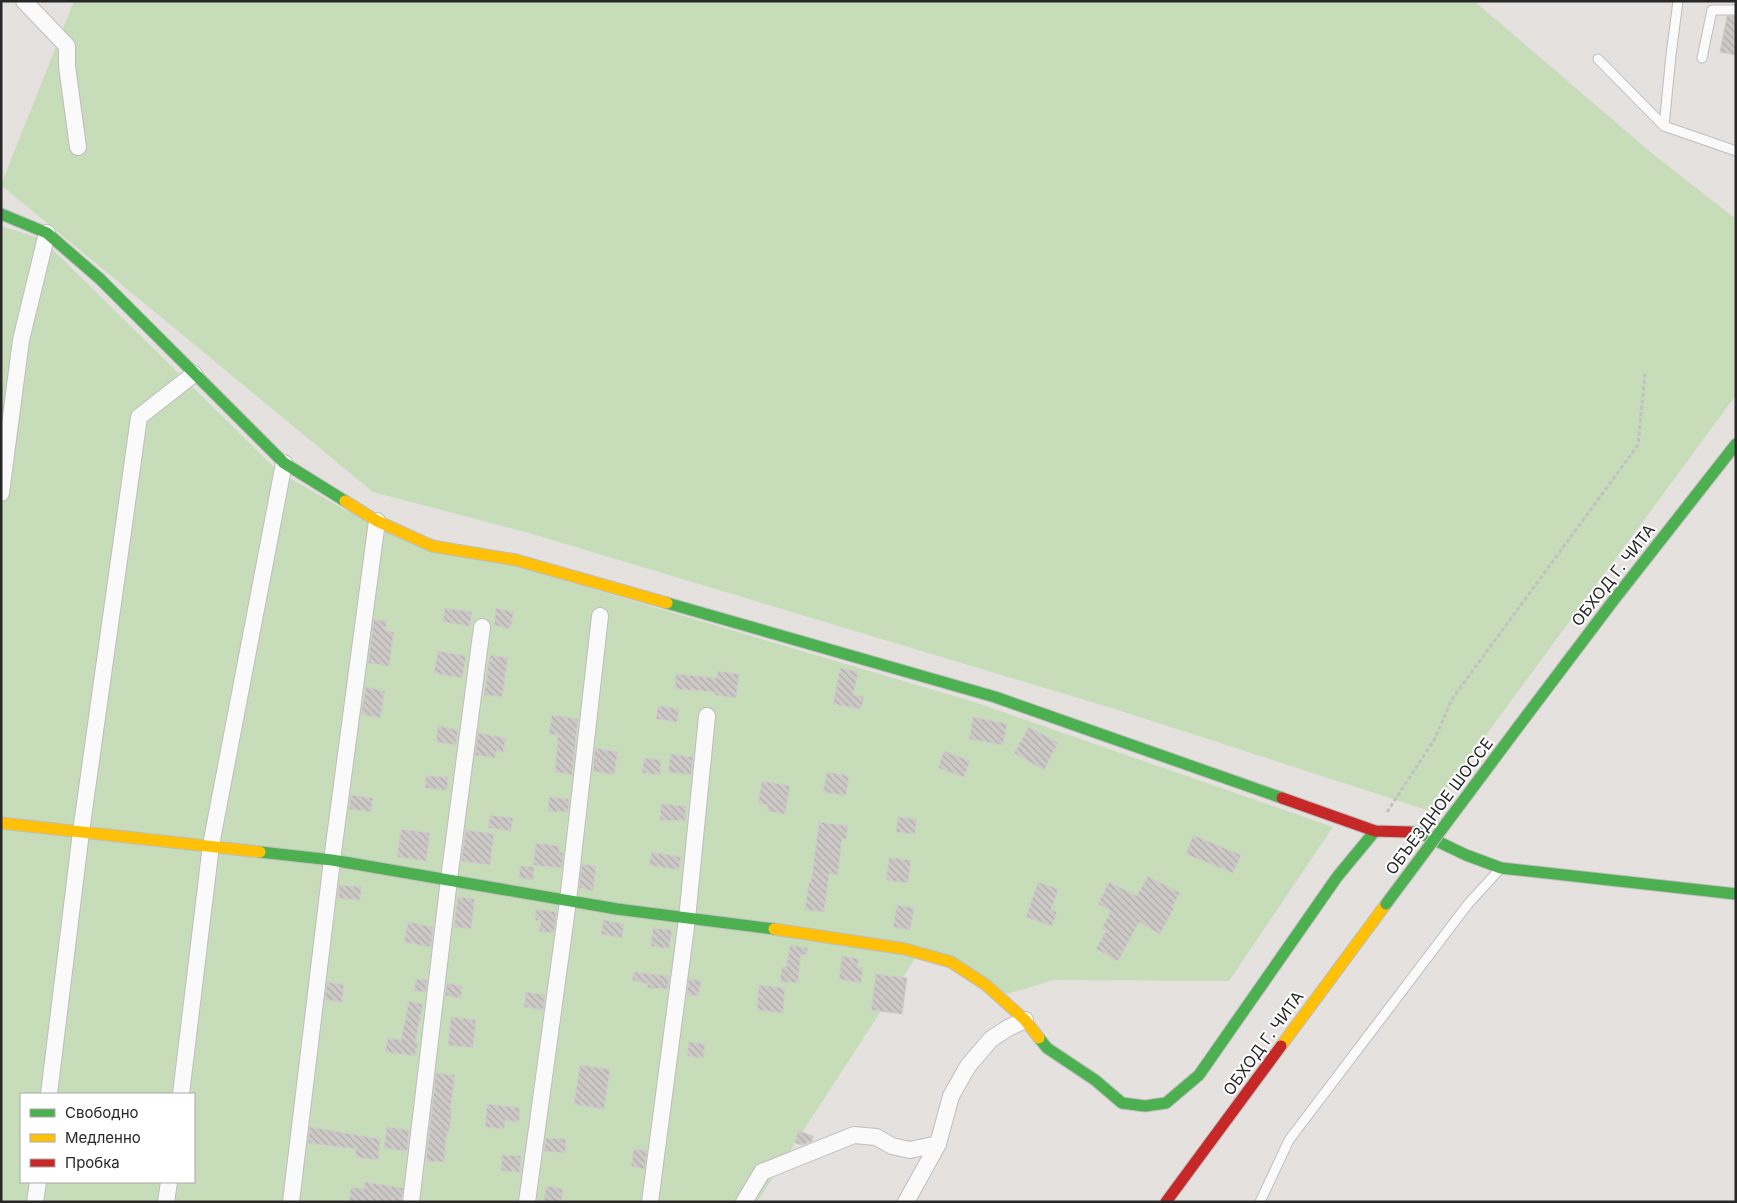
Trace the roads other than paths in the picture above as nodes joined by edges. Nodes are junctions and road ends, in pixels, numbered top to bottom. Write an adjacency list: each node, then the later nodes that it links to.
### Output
1 (24, 1): 7 (street)
2 (1678, 1): 6 (lane)
3 (1736, 10): 4 (lane)
4 (1702, 58)
5 (1598, 59): 6 (lane)
6 (1664, 126): 8 (lane)
7 (78, 147)
8 (1736, 151)
9 (1, 214): 10 (main road)
10 (47, 233): 11 (main road); 14 (street)
11 (194, 374): 13 (main road); 22 (street)
12 (1736, 444): 19 (main road, ОБХОД Г. ЧИТА)
13 (284, 463): 15 (main road); 23 (street)
14 (1, 493)
15 (377, 521): 21 (main road); 24 (street)
16 (600, 616): 28 (street)
17 (482, 626): 26 (street)
18 (707, 716): 30 (street)
19 (1518, 727): 29 (main road, ОБЪЕЗДНОЕ ШОССЕ, bridge)
20 (1, 823): 22 (main road)
21 (1375, 831): 25 (main road); 31 (main road)
22 (81, 832): 23 (main road); 32 (street)
23 (212, 846): 24 (main road); 33 (street)
24 (332, 860): 26 (main road); 39 (street)
25 (1501, 868): 27 (main road); 46 (lane)
26 (449, 879): 28 (main road); 40 (street)
27 (1736, 894)
28 (568, 901): 30 (main road); 41 (street)
29 (1386, 904): 45 (main road, ОБХОД Г. ЧИТА)
30 (687, 919): 31 (main road); 42 (street)
31 (1025, 1020): 34 (street)
32 (49, 1093)
33 (181, 1093)
34 (938, 1144): 43 (street); 44 (street)
35 (38, 1183): 37 (street)
36 (169, 1183): 38 (street)
37 (35, 1202)
38 (166, 1202)
39 (291, 1202)
40 (411, 1202)
41 (526, 1202)
42 (650, 1202)
43 (744, 1202)
44 (906, 1202)
45 (1166, 1202)
46 (1260, 1202)

